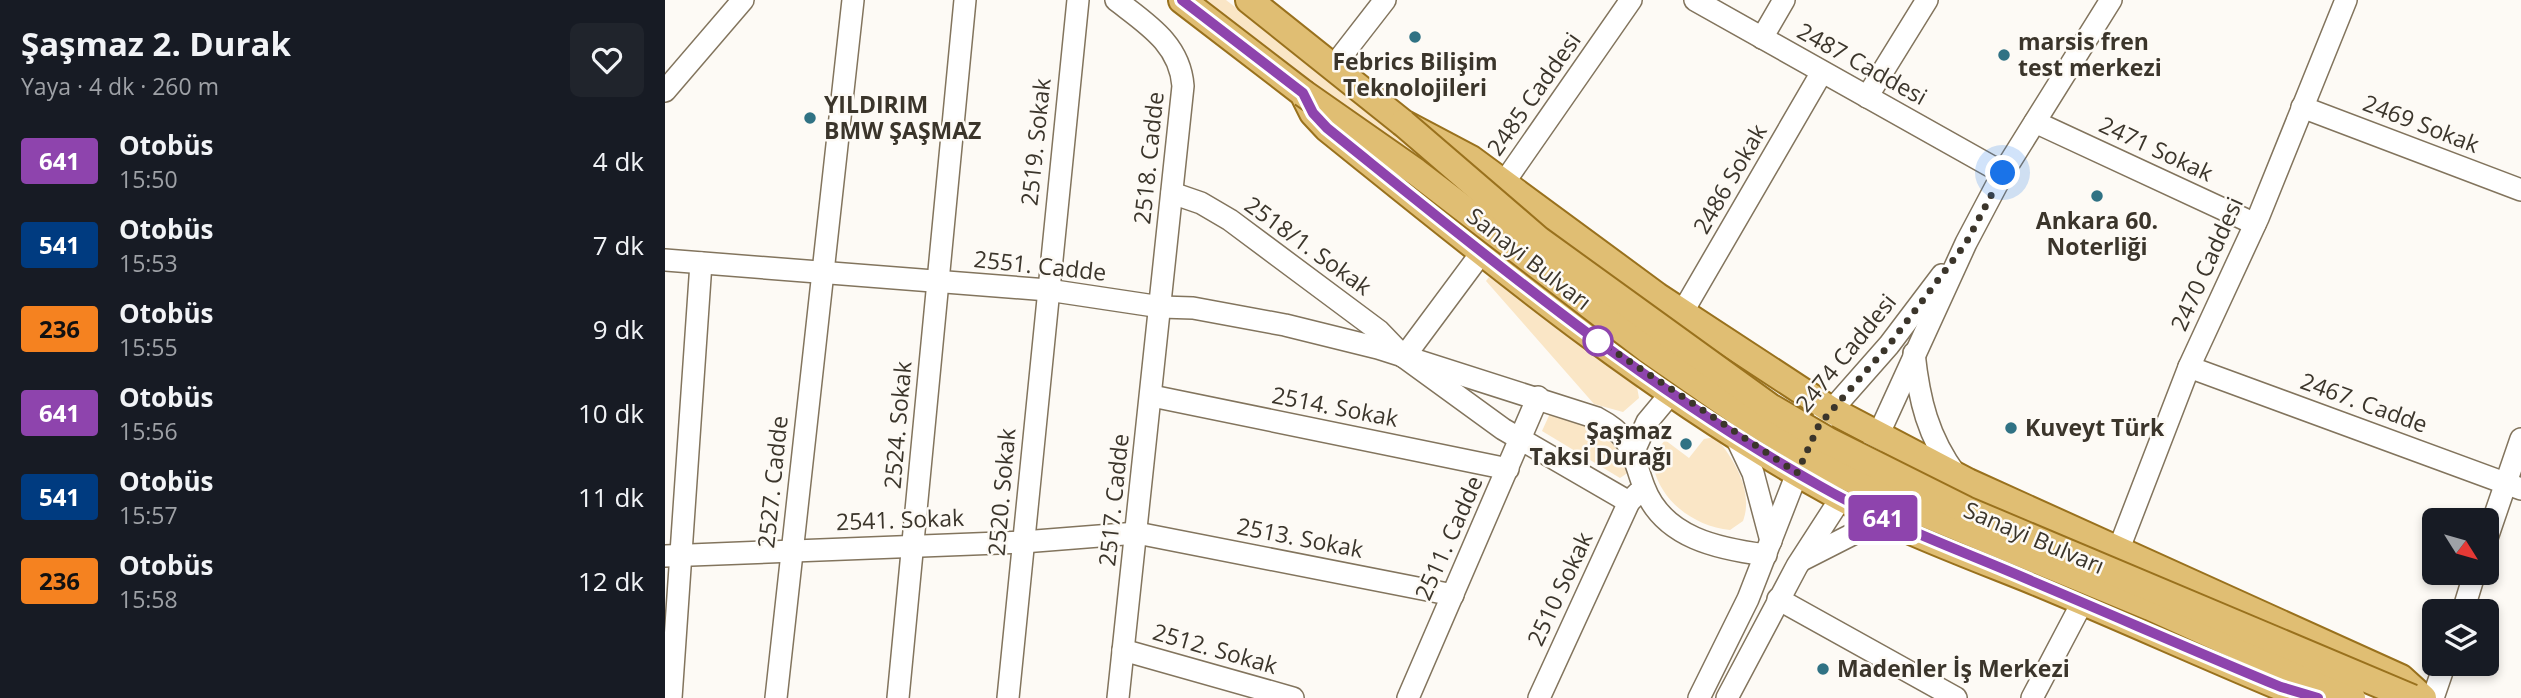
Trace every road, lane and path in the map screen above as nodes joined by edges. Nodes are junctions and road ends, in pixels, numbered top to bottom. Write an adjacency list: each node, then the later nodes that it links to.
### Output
1 (853, 0): 33 (street, 2527. Cadde)
2 (965, 0): 34 (street, 2524. Sokak)
3 (1078, 0): 35 (street, 2519. Sokak)
4 (1115, 0): 27 (street, 2518. Cadde)
5 (1182, 0): 19 (main road, Sanayi Bulvarı)
6 (1249, 0): 16 (main road, Sanayi Bulvarı)
7 (1385, 0): 16 (street)
8 (1631, 0): 25 (street, 2485 Caddesi)
9 (1695, 0): 15 (street, 2487 Caddesi)
10 (1784, 0): 15 (street)
11 (1927, 0): 20 (street)
12 (2111, 0): 22 (street, 2474 Caddesi)
13 (2346, 0): 21 (street, 2470 Caddesi)
14 (736, 4): 18 (street)
15 (1762, 38): 17 (street, 2487 Caddesi)
16 (1333, 67): 23 (main road, Sanayi Bulvarı)
17 (1822, 72): 20 (street, 2487 Caddesi); 37 (street, 2486 Sokak)
18 (665, 91)
19 (1303, 93): 30 (main road); 86 (main road, Sanayi Bulvarı, bridge)
20 (1867, 97): 24 (street, 2487 Caddesi)
21 (2302, 107): 26 (street, 2469 Sokak); 28 (street, 2470 Caddesi)
22 (2035, 121): 24 (street, 2474 Caddesi); 28 (street, 2471 Sokak)
23 (1403, 123): 25 (main road); 87 (main road, Sanayi Bulvarı, bridge)
24 (2003, 173): 29 (street, 2474 Caddesi)
25 (1503, 184): 37 (main road)
26 (2521, 190)
27 (1171, 193): 36 (street, 2518. Cadde); 39 (street, 2518/1. Sokak)
28 (2255, 224): 40 (street, 2470 Caddesi)
29 (1966, 243): 38 (street, 2474 Caddesi); 45 (street, 2474 Caddesi)
30 (1482, 252): 39 (street); 42 (main road)
31 (665, 260): 32 (street, 2551. Cadde)
32 (701, 263): 33 (street, 2551. Cadde); 66 (street)
33 (822, 272): 34 (street, 2551. Cadde); 64 (street, 2527. Cadde)
34 (938, 282): 35 (street, 2551. Cadde); 62 (street, 2524. Sokak)
35 (1048, 290): 36 (street, 2551. Cadde); 61 (street, 2520. Sokak)
36 (1161, 307): 39 (street, 2551. Cadde); 43 (street, 2517. Cadde)
37 (1682, 313): 41 (main road)
38 (1915, 354): 47 (street, 2474 Caddesi); 53 (street)
39 (1404, 357): 44 (street, 2551. Cadde); 49 (street)
40 (2189, 367): 54 (street, 2467. Cadde); 65 (street, 2470 Caddesi)
41 (1763, 368): 45 (main road); 46 (main road)
42 (1672, 392): 46 (main road); 50 (street)
43 (1152, 396): 51 (street, 2514. Sokak); 59 (street, 2517. Cadde)
44 (1538, 397): 49 (street, 2511. Cadde); 50 (street, 2551. Cadde)
45 (1831, 410): 47 (main road); 52 (street, 2474 Caddesi)
46 (1733, 432): 52 (main road); 63 (street)
47 (1878, 436): 53 (main road); 56 (street, 2474 Caddesi)
48 (2521, 439): 54 (street)
49 (1521, 441): 51 (street, 2511. Cadde); 55 (street)
50 (1634, 451): 55 (street)
51 (1509, 468): 68 (street, 2511. Cadde)
52 (1797, 473): 56 (main road); 63 (street, 2474 Caddesi)
53 (1957, 477): 60 (main road); 65 (main road)
54 (2513, 486): 57 (street)
55 (1637, 495): 63 (street); 80 (street, 2510 Sokak)
56 (1842, 498): 58 (main road); 67 (street, 2474 Caddesi)
57 (2499, 514)
58 (1906, 528): 60 (main road); 67 (street)
59 (1136, 533): 61 (street, 2541. Sokak); 68 (street, 2513. Sokak); 71 (street, 2517. Cadde)
60 (1931, 538): 70 (main road)
61 (1023, 542): 62 (street, 2541. Sokak); 76 (street, 2520. Sokak)
62 (912, 546): 64 (street, 2541. Sokak); 75 (street, 2524. Sokak)
63 (1768, 548): 81 (street, 2474 Caddesi)
64 (792, 551): 66 (street, 2541. Sokak); 74 (street, 2527. Cadde)
65 (2118, 551): 88 (main road)
66 (672, 556): 73 (street)
67 (1800, 562): 69 (street, 2474 Caddesi)
68 (1453, 595): 79 (street, 2511. Cadde)
69 (1778, 598): 82 (street, 2474 Caddesi); 83 (street)
70 (2082, 603): 84 (street); 85 (main road)
71 (1123, 650): 77 (street, 2517. Cadde); 78 (street, 2512. Sokak)
72 (2441, 676): 89 (street)
73 (671, 698)
74 (776, 698)
75 (898, 698)
76 (1008, 698)
77 (1118, 698)
78 (1293, 698)
79 (1408, 698)
80 (1539, 698)
81 (1699, 698)
82 (1727, 698)
83 (1956, 698)
84 (2032, 698)
85 (2318, 698)
86 (2352, 698)
87 (2412, 698)
88 (2423, 698)
89 (2433, 698)

